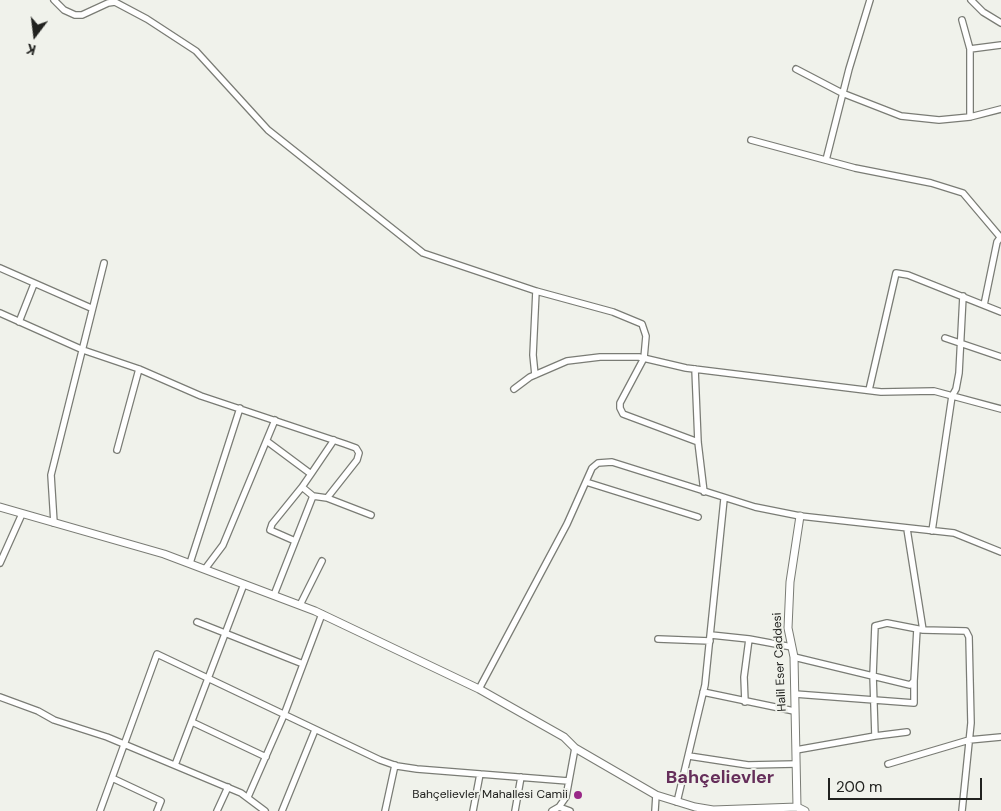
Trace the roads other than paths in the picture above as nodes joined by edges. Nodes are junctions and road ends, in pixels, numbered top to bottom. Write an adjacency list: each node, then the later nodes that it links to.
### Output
1 (54, 0): 18 (street)
2 (870, 0): 9 (street)
3 (971, 0): 5 (street)
4 (962, 20): 7 (street)
5 (1001, 23)
6 (1001, 45): 7 (street)
7 (970, 49): 11 (street)
8 (796, 69): 9 (street)
9 (842, 93): 11 (street); 13 (street)
10 (1001, 109): 11 (street)
11 (970, 117)
12 (750, 140): 13 (street)
13 (826, 160): 14 (street)
14 (1000, 238): 20 (street)
15 (104, 263): 21 (street)
16 (0, 268): 17 (street)
17 (34, 284): 21 (street); 24 (street)
18 (536, 292): 29 (street); 32 (street)
19 (963, 296): 20 (street); 26 (street); 34 (street)
20 (984, 305): 22 (street)
21 (91, 308): 27 (street)
22 (1001, 312)
23 (0, 313): 24 (street)
24 (18, 322): 27 (street)
25 (945, 338): 26 (street)
26 (961, 342): 28 (street); 35 (street)
27 (83, 350): 30 (street); 55 (street)
28 (1001, 357)
29 (644, 358): 31 (street); 32 (street); 41 (street)
30 (139, 369): 36 (street); 42 (street)
31 (695, 369): 34 (street); 41 (street)
32 (535, 375): 33 (street)
33 (514, 389)
34 (869, 390): 35 (street)
35 (952, 396): 37 (street); 57 (street)
36 (240, 408): 38 (street); 62 (street)
37 (1001, 409)
38 (275, 420): 39 (street); 40 (street)
39 (334, 440): 43 (street); 48 (street)
40 (268, 442): 43 (street); 63 (street)
41 (698, 442): 46 (street)
42 (117, 450)
43 (311, 474): 45 (street)
44 (586, 482): 46 (street); 53 (street); 80 (street)
45 (302, 487): 47 (street); 58 (street)
46 (704, 492): 49 (street)
47 (313, 496): 48 (street); 58 (street)
48 (327, 498): 52 (street)
49 (724, 499): 54 (street); 71 (street)
50 (0, 507): 51 (street)
51 (22, 514): 55 (street); 61 (street)
52 (372, 515)
53 (698, 516)
54 (800, 516): 56 (street); 74 (street, Halil Eser Caddesi)
55 (54, 523): 62 (street)
56 (907, 529): 57 (street); 69 (street)
57 (932, 531): 59 (street)
58 (295, 540): 65 (street)
59 (1001, 552)
60 (322, 561): 66 (street)
61 (0, 563)
62 (190, 564): 63 (street)
63 (205, 569): 64 (street)
64 (244, 584): 65 (street); 70 (street)
65 (274, 595): 66 (street)
66 (300, 605): 67 (street)
67 (322, 614): 76 (street); 80 (street)
68 (197, 622): 70 (street)
69 (920, 630): 77 (street); 79 (street); 93 (street)
70 (226, 634): 76 (street); 78 (street)
71 (711, 638): 72 (street); 73 (street); 81 (street)
72 (658, 639)
73 (749, 639): 74 (street); 85 (street)
74 (792, 647): 75 (street, Halil Eser Caddesi)
75 (794, 658): 77 (street); 82 (street, Halil Eser Caddesi)
76 (303, 664): 87 (street)
77 (873, 675): 79 (street); 84 (street)
78 (209, 679): 87 (street); 88 (street); 94 (street)
79 (914, 682): 84 (street)
80 (479, 689): 95 (street)
81 (703, 692): 85 (street); 97 (street)
82 (795, 694): 84 (street); 86 (street, Halil Eser Caddesi)
83 (0, 698): 94 (street)
84 (873, 700): 91 (street)
85 (745, 702): 86 (street)
86 (794, 711): 96 (street, Halil Eser Caddesi)
87 (284, 715): 89 (street); 98 (street)
88 (192, 722): 98 (street); 101 (street)
89 (315, 730): 102 (street); 117 (street)
90 (907, 732): 91 (street)
91 (875, 736): 96 (street)
92 (1001, 737): 93 (street)
93 (969, 740): 100 (street); 124 (street)
94 (126, 745): 101 (street); 105 (street)
95 (575, 748): 106 (street); 108 (street)
96 (796, 750): 99 (street, Halil Eser Caddesi)
97 (689, 756): 99 (street); 110 (street)
98 (266, 757): 109 (street)
99 (796, 764): 112 (street, Halil Eser Caddesi)
100 (888, 764)
101 (175, 765): 107 (street)
102 (395, 765): 103 (street); 118 (street)
103 (480, 774): 104 (street); 119 (street)
104 (521, 777): 106 (street); 120 (street)
105 (112, 778): 113 (street); 114 (street)
106 (568, 781): 111 (street)
107 (228, 787): 109 (street); 115 (street)
108 (656, 795): 110 (street); 123 (street)
109 (248, 797): 116 (street)
110 (677, 802): 112 (street)
111 (559, 807): 121 (street); 122 (street)
112 (801, 809)
113 (100, 811)
114 (157, 811)
115 (217, 811)
116 (265, 811)
117 (282, 811)
118 (385, 811)
119 (473, 811)
120 (515, 811)
121 (552, 811)
122 (570, 811)
123 (655, 811)
124 (962, 811)

